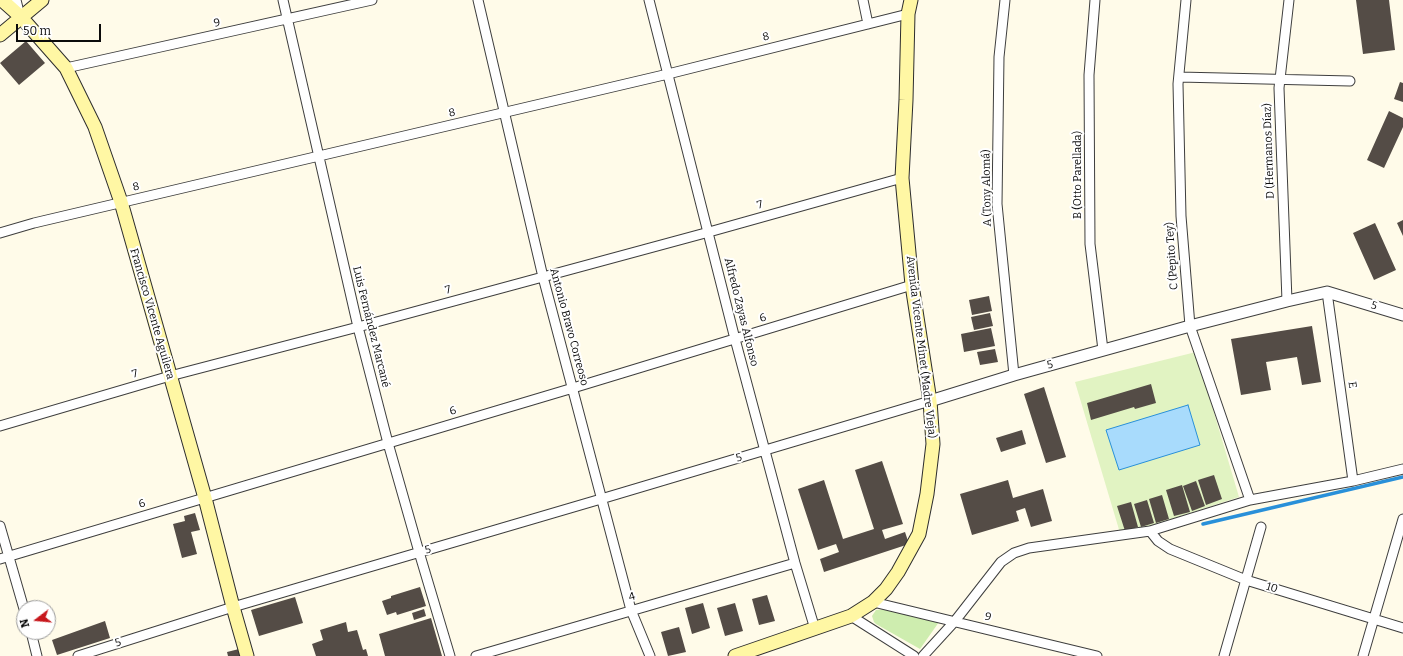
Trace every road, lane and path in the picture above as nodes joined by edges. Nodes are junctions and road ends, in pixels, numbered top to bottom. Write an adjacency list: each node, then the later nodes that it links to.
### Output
1 (2, 0): 15 (main road, Francisco Vicente Aguilera)
2 (16, 0): 15 (street)
3 (42, 0): 15 (main road)
4 (282, 0): 16 (street, Luis Fernández Marcané)
5 (372, 0): 16 (street, 9)
6 (478, 0): 24 (street, Antonio Bravo Correoso)
7 (649, 0): 20 (street, Alfredo Zayas Alfonso)
8 (863, 0): 17 (street)
9 (911, 0): 14 (main road, Avenida Vicente Minet (Madre Vieja))
10 (1005, 0): 39 (street, A (Tony Alomá))
11 (1096, 0): 38 (street, B (Otto Parellada))
12 (1186, 0): 21 (street, C (Pepito Tey))
13 (1289, 0): 22 (street, D (Hermanos Díaz))
14 (908, 14): 17 (street, 8); 26 (main road, Avenida Vicente Minet (Madre Vieja))
15 (21, 17): 18 (main road); 19 (main road, Francisco Vicente Aguilera)
16 (287, 20): 19 (street, 9); 25 (street, Luis Fernández Marcané)
17 (868, 24): 20 (street, 8)
18 (0, 35)
19 (66, 68): 27 (main road, Francisco Vicente Aguilera)
20 (668, 74): 24 (street, 8); 28 (street, Alfredo Zayas Alfonso)
21 (1179, 77): 22 (street); 35 (street, C (Pepito Tey))
22 (1280, 79): 23 (street); 33 (street, D (Hermanos Díaz))
23 (1350, 81)
24 (503, 113): 25 (street, 8); 30 (street, Antonio Bravo Correoso)
25 (318, 157): 27 (street, 8); 36 (street, Luis Fernández Marcané)
26 (902, 178): 28 (street, 7); 31 (main road, Avenida Vicente Minet (Madre Vieja))
27 (121, 202): 29 (street, 8); 40 (main road, Francisco Vicente Aguilera)
28 (709, 232): 30 (street, 7); 37 (street, Alfredo Zayas Alfonso)
29 (0, 233)
30 (543, 277): 36 (street, 7); 41 (street, Antonio Bravo Correoso)
31 (912, 285): 37 (street, 6); 42 (main road, Avenida Vicente Minet (Madre Vieja))
32 (1327, 292): 33 (street, 5); 34 (street, 5); 47 (street, E)
33 (1287, 301): 35 (street, 5)
34 (1403, 315)
35 (1190, 326): 38 (street, 5); 50 (street, C (Pepito Tey))
36 (358, 327): 40 (street, 7); 44 (street, Luis Fernández Marcané)
37 (735, 339): 41 (street, 6); 45 (street, Alfredo Zayas Alfonso)
38 (1103, 350): 39 (street, 5)
39 (1014, 375): 42 (street, 5)
40 (170, 376): 43 (street, 7); 48 (main road, Francisco Vicente Aguilera)
41 (573, 388): 44 (street, 6); 49 (street, Antonio Bravo Correoso)
42 (930, 401): 45 (street, 5); 60 (main road, Avenida Vicente Minet (Madre Vieja))
43 (0, 426)
44 (388, 443): 48 (street, 6); 55 (street, Luis Fernández Marcané)
45 (765, 451): 49 (street, 5); 57 (street, Alfredo Zayas Alfonso)
46 (1403, 469): 47 (street)
47 (1353, 481): 50 (street)
48 (205, 498): 56 (street, 6); 61 (main road, Francisco Vicente Aguilera)
49 (601, 499): 55 (street, 5); 62 (street, Antonio Bravo Correoso)
50 (1250, 500): 54 (street)
51 (1403, 519): 64 (street)
52 (0, 526): 56 (street)
53 (1262, 527): 58 (street)
54 (1150, 531): 58 (street, 10); 65 (street)
55 (419, 552): 61 (street, 5); 73 (street, Luis Fernández Marcané)
56 (4, 557): 59 (street)
57 (795, 563): 62 (street, 4); 67 (street, Alfredo Zayas Alfonso)
58 (1246, 580): 64 (street, 10); 80 (street)
59 (21, 600)
60 (873, 602): 63 (main road, Avenida Vicente Minet (Madre Vieja)); 65 (street, 9)
61 (233, 607): 71 (street, 5); 72 (main road, Francisco Vicente Aguilera)
62 (631, 610): 74 (street, 4); 75 (street, Antonio Bravo Correoso)
63 (851, 616): 67 (main road, Avenida Vicente Minet (Madre Vieja)); 76 (street)
64 (1374, 618): 66 (street, 10); 81 (street)
65 (955, 621): 77 (street); 78 (street, 9)
66 (1403, 628)
67 (815, 629): 69 (main road, Avenida Vicente Minet (Madre Vieja))
68 (33, 640): 70 (street)
69 (740, 655)
70 (37, 656)
71 (78, 656)
72 (247, 656)
73 (450, 656)
74 (476, 656)
75 (650, 656)
76 (914, 656)
77 (922, 656)
78 (1093, 656): 79 (street, 9)
79 (1097, 656)
80 (1224, 656)
81 (1363, 656)

